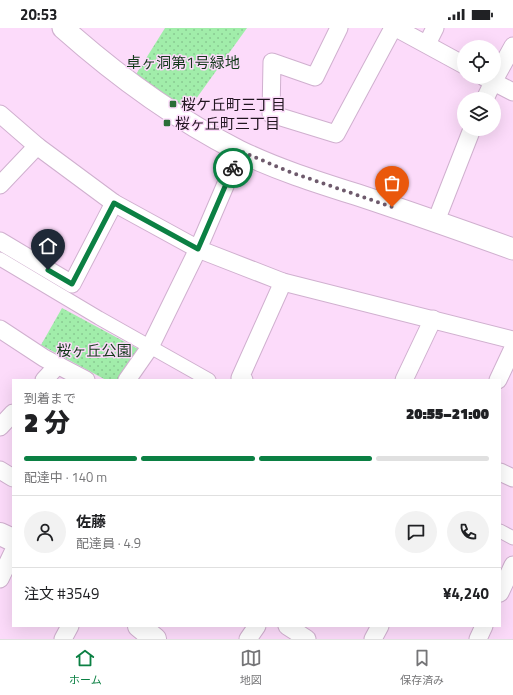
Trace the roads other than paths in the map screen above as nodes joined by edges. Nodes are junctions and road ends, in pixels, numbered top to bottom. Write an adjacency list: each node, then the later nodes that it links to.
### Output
1 (63, 28): 15 (street)
2 (339, 28): 3 (street)
3 (393, 28)
4 (396, 28): 6 (street)
5 (435, 28): 6 (street)
6 (427, 44): 8 (street)
7 (513, 46): 9 (street)
8 (457, 62)
9 (501, 62)
10 (498, 84): 11 (street)
11 (513, 92)
12 (0, 114): 14 (street)
13 (469, 136): 18 (street)
14 (37, 146): 16 (street); 17 (street)
15 (240, 151): 18 (street); 20 (street)
16 (0, 185)
17 (114, 203): 19 (street); 20 (street)
18 (436, 221): 21 (street)
19 (0, 241)
20 (198, 249): 23 (street); 27 (street)
21 (513, 249)
22 (0, 259): 27 (street)
23 (283, 282): 24 (street); 34 (street)
24 (433, 319): 26 (street); 35 (street)
25 (0, 329): 29 (street)
26 (513, 340)
27 (150, 347): 32 (street); 33 (street)
28 (513, 348): 36 (street)
29 (58, 365): 30 (street); 31 (street)
30 (45, 379)
31 (84, 379)
32 (128, 379)
33 (207, 379)
34 (242, 379)
35 (404, 379)
36 (498, 379)
37 (12, 414): 38 (street)
38 (0, 427)
39 (0, 470): 41 (street)
40 (501, 472): 42 (street)
41 (12, 477)
42 (513, 478)
43 (501, 532): 45 (street)
44 (0, 534): 46 (main road)
45 (513, 538)
46 (12, 540)
47 (12, 554): 49 (street)
48 (513, 565): 50 (street)
49 (0, 579)
50 (501, 591)
51 (69, 627): 57 (street)
52 (140, 627): 58 (main road)
53 (256, 627): 59 (street)
54 (289, 627): 60 (street)
55 (379, 627): 61 (street)
56 (484, 627): 62 (street)
57 (63, 639)
58 (155, 639)
59 (248, 639)
60 (307, 639)
61 (373, 639)
62 (478, 639)

